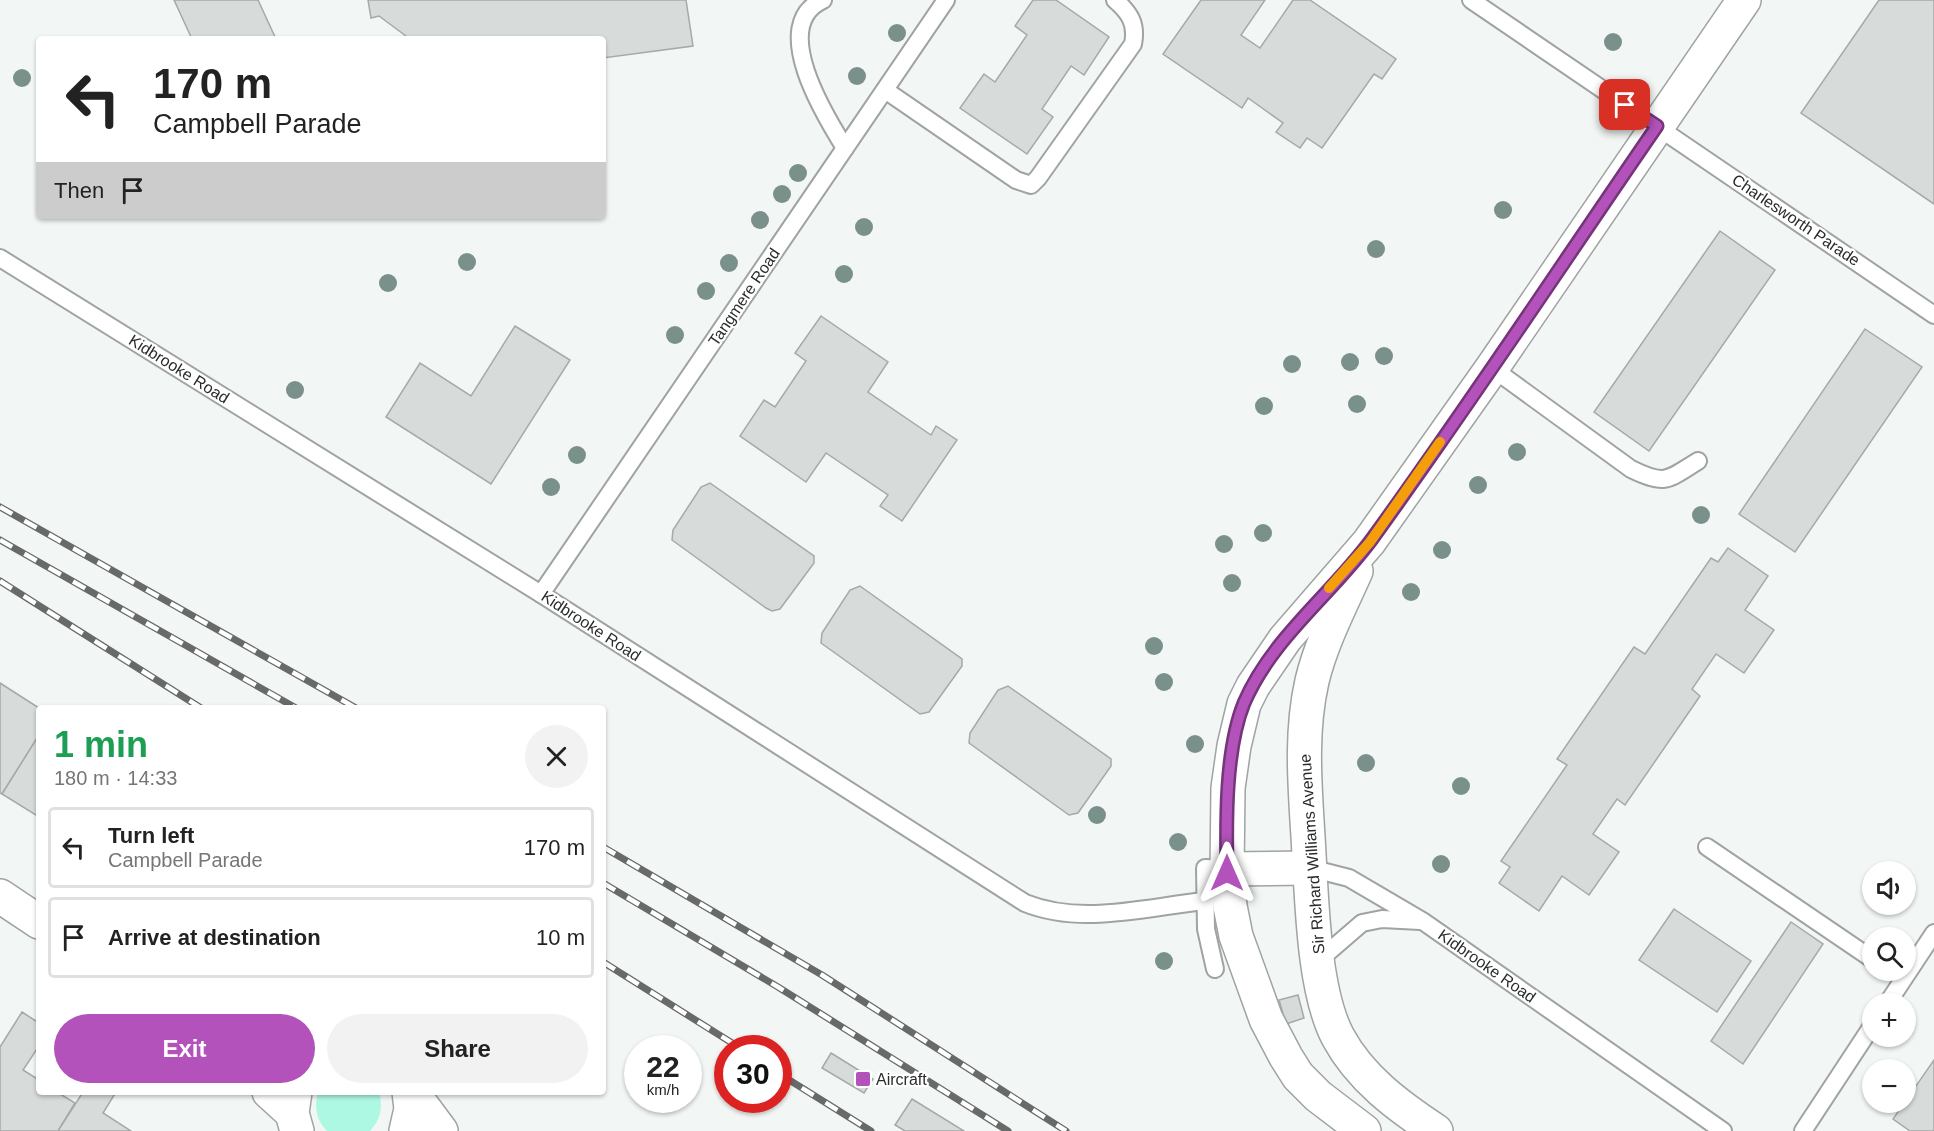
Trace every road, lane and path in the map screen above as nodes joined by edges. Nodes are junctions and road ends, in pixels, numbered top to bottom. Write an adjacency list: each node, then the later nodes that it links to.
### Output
1 (823, 0): 8 (lane)
2 (946, 0): 6 (lane, Tangmere Road)
3 (1116, 0): 6 (lane)
4 (1471, 0): 7 (lane, Charlesworth Parade)
5 (1744, 0): 7 (street, Sir Richard Williams Avenue)
6 (885, 90): 8 (lane, Tangmere Road)
7 (1657, 126): 10 (lane, Charlesworth Parade); 11 (street, Sir Richard Williams Avenue)
8 (845, 148): 14 (lane, Tangmere Road)
9 (0, 258): 14 (lane, Kidbrooke Road)
10 (1934, 315)
11 (1492, 368): 12 (lane); 13 (street, Sir Richard Williams Avenue)
12 (1698, 461)
13 (1370, 542): 16 (street, Sir Richard Williams Avenue); 17 (street, Sir Richard Williams Avenue)
14 (541, 594): 19 (lane, Kidbrooke Road)
15 (1707, 847): 23 (lane)
16 (1227, 868): 17 (street, Kidbrooke Road); 19 (lane); 32 (street, Sir Richard Williams Avenue)
17 (1310, 868): 21 (lane, Kidbrooke Road); 25 (street, Sir Richard Williams Avenue)
18 (0, 896): 20 (street)
19 (1205, 902): 26 (lane)
20 (36, 920)
21 (1424, 922): 25 (lane); 34 (lane, Kidbrooke Road)
22 (1934, 933): 24 (lane)
23 (1862, 951)
24 (1916, 953)
25 (1318, 961): 33 (street, Sir Richard Williams Avenue)
26 (1215, 969)
27 (1862, 1041): 35 (lane)
28 (410, 1095): 30 (street)
29 (412, 1095): 31 (street)
30 (406, 1131)
31 (441, 1131)
32 (1364, 1131)
33 (1436, 1131)
34 (1723, 1131)
35 (1803, 1131)

